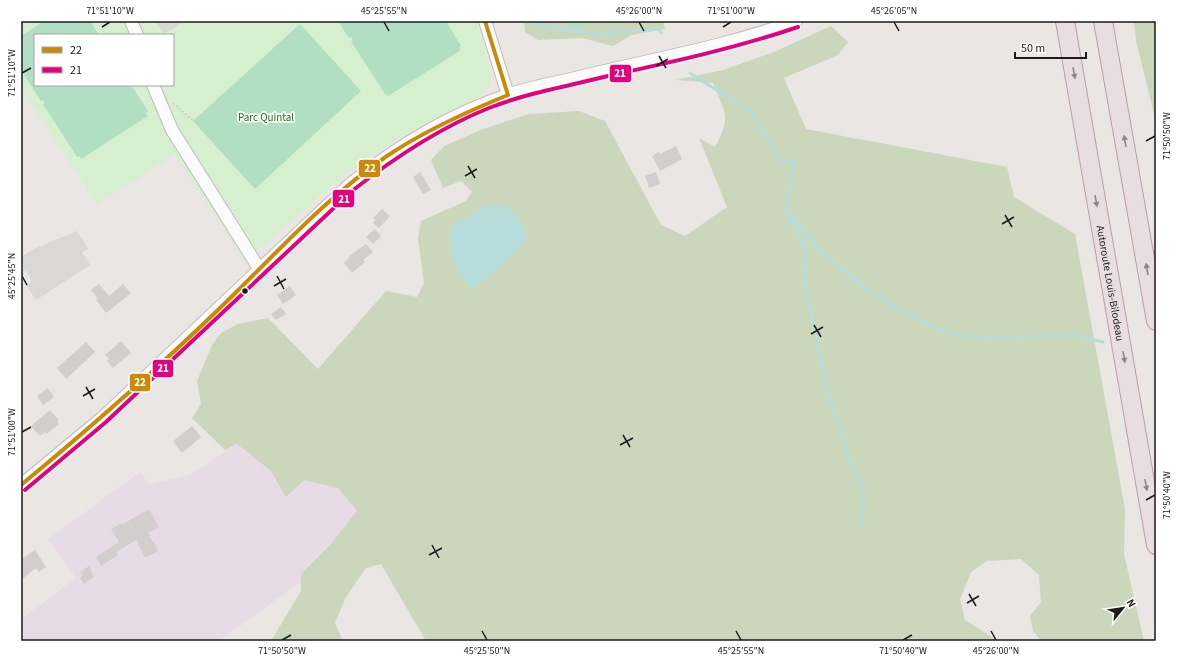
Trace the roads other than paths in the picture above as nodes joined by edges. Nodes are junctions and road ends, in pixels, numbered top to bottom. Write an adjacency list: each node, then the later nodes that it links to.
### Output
1 (131, 21): 6 (street)
2 (485, 21): 8 (street)
3 (1065, 21): 12 (highway, Autoroute Louis-Bilodeau, one-way to 12)
4 (1104, 21): 10 (highway, one-way to 4)
5 (790, 22): 8 (street)
6 (137, 34)
7 (153, 86): 9 (street)
8 (508, 95): 9 (street)
9 (260, 270): 11 (street)
10 (1156, 321)
11 (21, 486)
12 (1156, 545)

